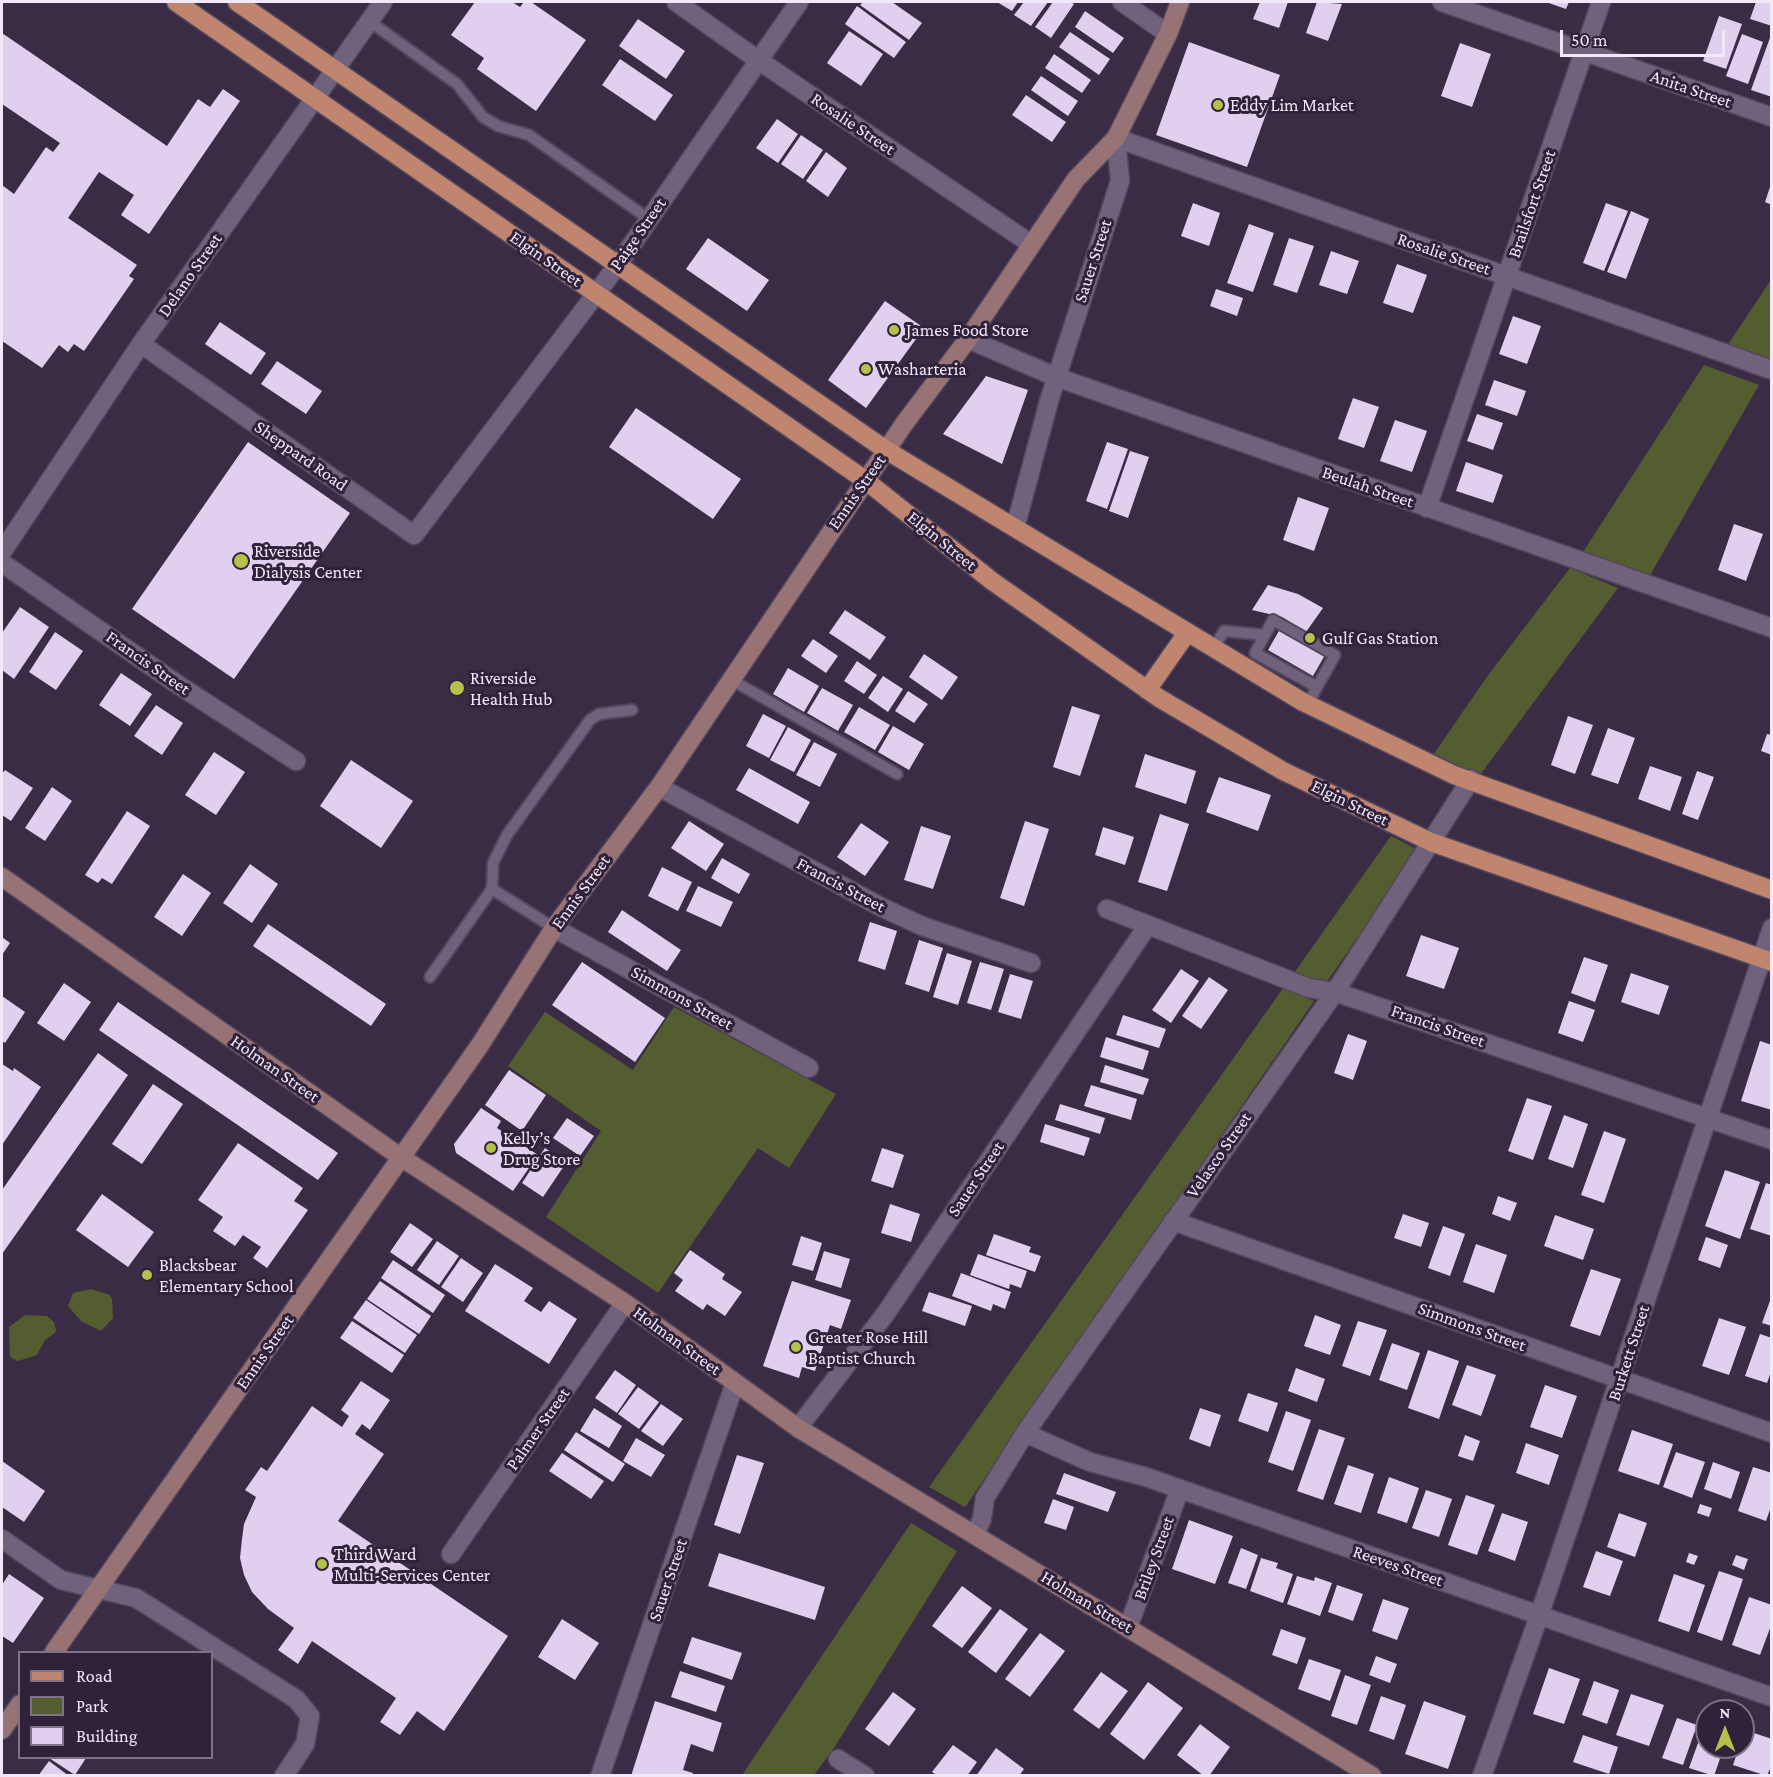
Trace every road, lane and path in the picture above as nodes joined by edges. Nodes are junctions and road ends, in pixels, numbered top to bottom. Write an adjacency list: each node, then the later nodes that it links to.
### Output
1 (176, 2): 15 (main road, Elgin Street)
2 (237, 2): 14 (main road, Elgin Street)
3 (383, 2): 10 (street, Delano Street)
4 (676, 2): 13 (street, Rosalie Street)
5 (798, 2): 13 (street, Paige Street)
6 (1122, 2): 11 (street)
7 (1180, 2): 11 (street)
8 (1442, 2): 12 (street, Anita Street)
9 (1601, 2): 12 (street, Brailsfort Street)
10 (369, 21): 14 (street, Delano Street); 18 (lane)
11 (1168, 34): 17 (street)
12 (1584, 51): 16 (street, Anita Street); 21 (street, Brailsfort Street)
13 (758, 60): 18 (street, Paige Street); 19 (street, Rosalie Street)
14 (336, 69): 15 (street, Delano Street); 20 (main road, Elgin Street)
15 (316, 99): 22 (main road, Elgin Street); 24 (street, Delano Street)
16 (1772, 117)
17 (1116, 138): 19 (street, Ennis Street); 21 (street, Rosalie Street); 26 (street, Sauer Street)
18 (649, 219): 20 (street, Paige Street)
19 (1031, 244): 23 (street, Ennis Street)
20 (617, 266): 22 (street, Paige Street); 27 (main road, Elgin Street)
21 (1508, 277): 25 (street, Rosalie Street); 30 (street, Brailsfort Street)
22 (596, 294): 28 (main road, Elgin Street); 29 (street, Paige Street)
23 (968, 339): 26 (street, Beulah Street); 27 (street, Ennis Street)
24 (141, 344): 29 (street, Sheppard Road); 32 (street, Delano Street)
25 (1772, 370)
26 (1056, 377): 30 (street, Beulah Street); 31 (street, Sauer Street)
27 (886, 450): 28 (street, Ennis Street); 31 (main road, Elgin Street)
28 (865, 480): 39 (street, Ennis Street); 41 (main road, Elgin Street)
29 (448, 490)
30 (1427, 508): 35 (street, Beulah Street)
31 (1015, 528): 36 (main road, Elgin Street)
32 (8, 529): 33 (street, Delano Street)
33 (2, 552)
34 (2, 563): 44 (street, Francis Street)
35 (1772, 628)
36 (1187, 633): 38 (main road, Elgin Street); 41 (main road)
37 (1264, 635): 38 (lane); 40 (lane); 40 (lane)
38 (1213, 649): 42 (main road, Elgin Street)
39 (730, 679): 45 (lane); 47 (street, Ennis Street)
40 (1317, 687): 42 (lane)
41 (1147, 690): 48 (main road, Elgin Street)
42 (1307, 705): 46 (main road, Elgin Street)
43 (632, 710): 50 (lane)
44 (296, 761)
45 (897, 774)
46 (1471, 779): 48 (street, Velasco Street); 51 (main road, Elgin Street)
47 (659, 787): 54 (street, Ennis Street); 57 (street, Francis Street)
48 (1431, 842): 56 (main road, Elgin Street); 59 (street, Velasco Street)
49 (2, 877): 63 (street, Holman Street)
50 (492, 889): 54 (lane); 58 (lane)
51 (1772, 890)
52 (1107, 909): 53 (street, Francis Street)
53 (1148, 925): 59 (street, Francis Street); 68 (street, Sauer Street)
54 (554, 928): 60 (street, Simmons Street); 63 (street, Ennis Street)
55 (1772, 928): 56 (street, Burkett Street)
56 (1766, 960): 61 (street, Burkett Street)
57 (1031, 963)
58 (430, 977)
59 (1335, 992): 61 (street, Francis Street); 64 (street, Velasco Street)
60 (809, 1068)
61 (1707, 1117): 62 (street, Francis Street); 66 (street, Burkett Street)
62 (1772, 1140)
63 (399, 1156): 65 (street, Holman Street); 75 (street, Ennis Street)
64 (1173, 1221): 66 (street, Simmons Street); 70 (street, Velasco Street)
65 (624, 1303): 67 (street, Holman Street); 74 (street, Palmer Street)
66 (1620, 1379): 69 (street, Simmons Street); 76 (street, Burkett Street)
67 (735, 1383): 68 (street, Holman Street); 84 (street, Sauer Street)
68 (798, 1428): 72 (street, Holman Street)
69 (1772, 1432)
70 (1025, 1433): 71 (street, Reeves Street); 72 (street, Velasco Street)
71 (1180, 1489): 76 (street, Reeves Street); 77 (street, Briley Street)
72 (975, 1534): 77 (street, Holman Street)
73 (2, 1539): 75 (street)
74 (451, 1554)
75 (98, 1589): 78 (street, Ennis Street); 83 (street)
76 (1539, 1616): 79 (street, Reeves Street); 87 (street, Burkett Street)
77 (1128, 1627): 86 (street, Holman Street)
78 (55, 1651)
79 (1772, 1697)
80 (18, 1707): 81 (street)
81 (2, 1730)
82 (838, 1758): 85 (street)
83 (284, 1776)
84 (600, 1776)
85 (865, 1776)
86 (1372, 1776)
87 (1482, 1776)

